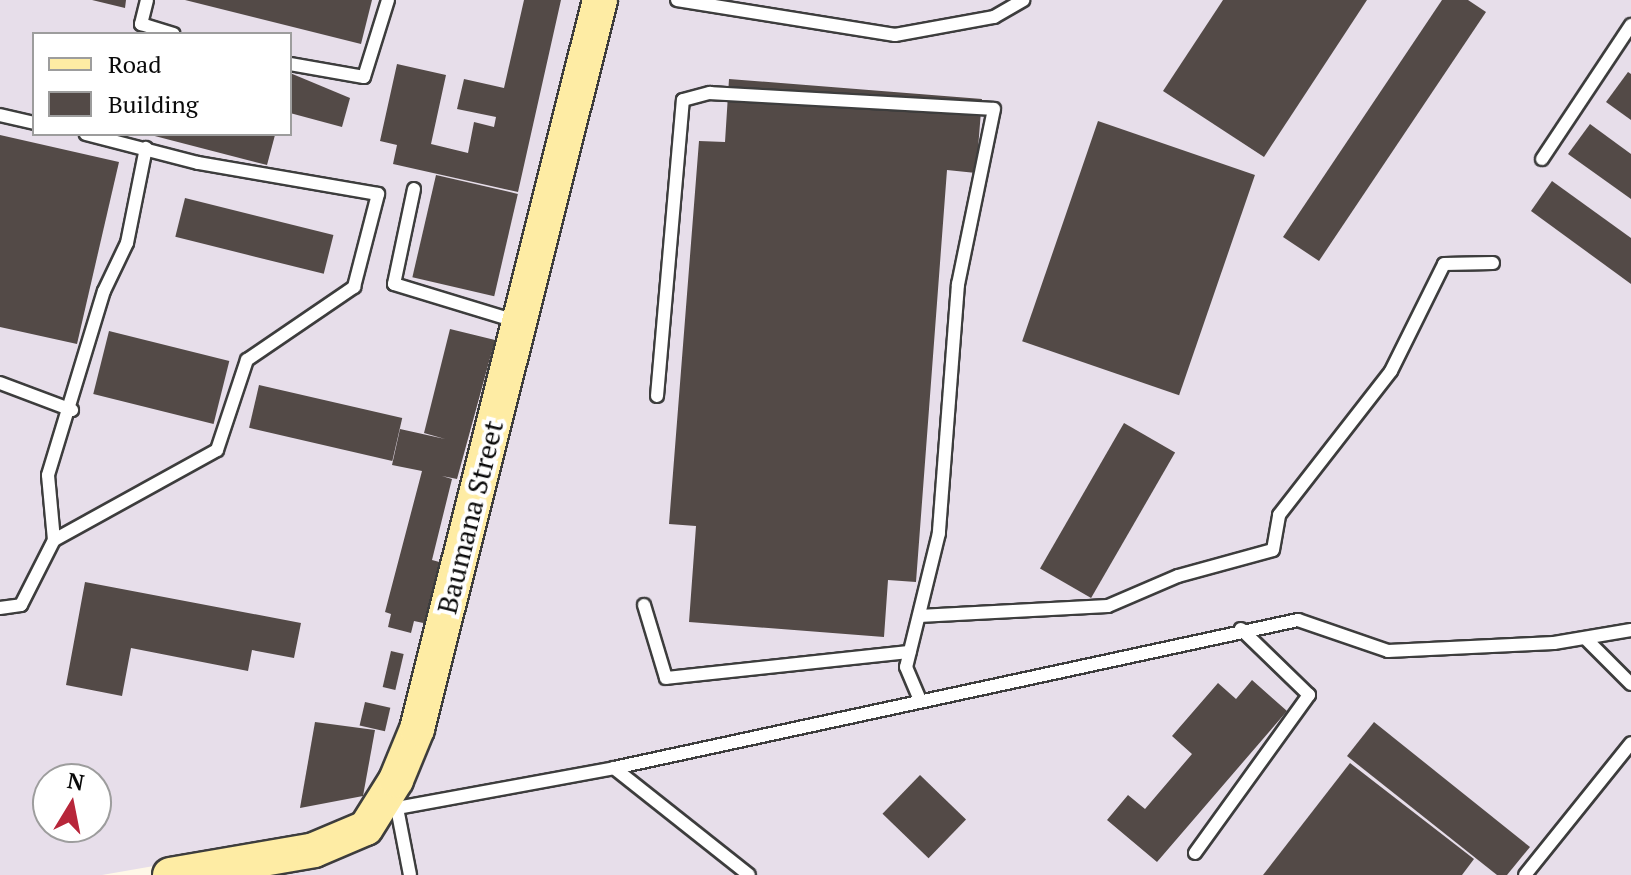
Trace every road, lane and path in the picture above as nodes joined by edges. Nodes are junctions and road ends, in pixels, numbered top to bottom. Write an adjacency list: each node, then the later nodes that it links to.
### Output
1 (147, 0): 7 (lane)
2 (388, 0): 8 (lane)
3 (600, 0): 16 (main road, Baumana Street)
4 (677, 0): 5 (lane)
5 (1023, 0)
6 (1631, 25): 13 (lane)
7 (167, 32)
8 (292, 64)
9 (0, 115): 10 (lane)
10 (32, 123)
11 (95, 136): 12 (lane)
12 (146, 148): 19 (lane); 20 (lane)
13 (1542, 159)
14 (414, 189): 16 (lane)
15 (1493, 263): 23 (lane)
16 (519, 322): 32 (main road, Baumana Street)
17 (0, 383): 19 (lane)
18 (657, 396): 23 (lane)
19 (72, 410): 20 (lane)
20 (54, 540): 22 (lane)
21 (644, 605): 27 (lane)
22 (0, 608)
23 (919, 616): 27 (lane)
24 (1241, 629): 26 (lane); 29 (lane); 33 (lane)
25 (1631, 630): 26 (lane)
26 (1585, 638): 28 (lane)
27 (910, 652): 29 (lane)
28 (1631, 684)
29 (920, 700): 31 (lane)
30 (1631, 743): 37 (lane)
31 (614, 768): 32 (lane); 36 (lane)
32 (389, 805): 34 (main road, Baumana Street); 35 (lane)
33 (1195, 853)
34 (170, 875)
35 (410, 875)
36 (749, 875)
37 (1525, 875)

